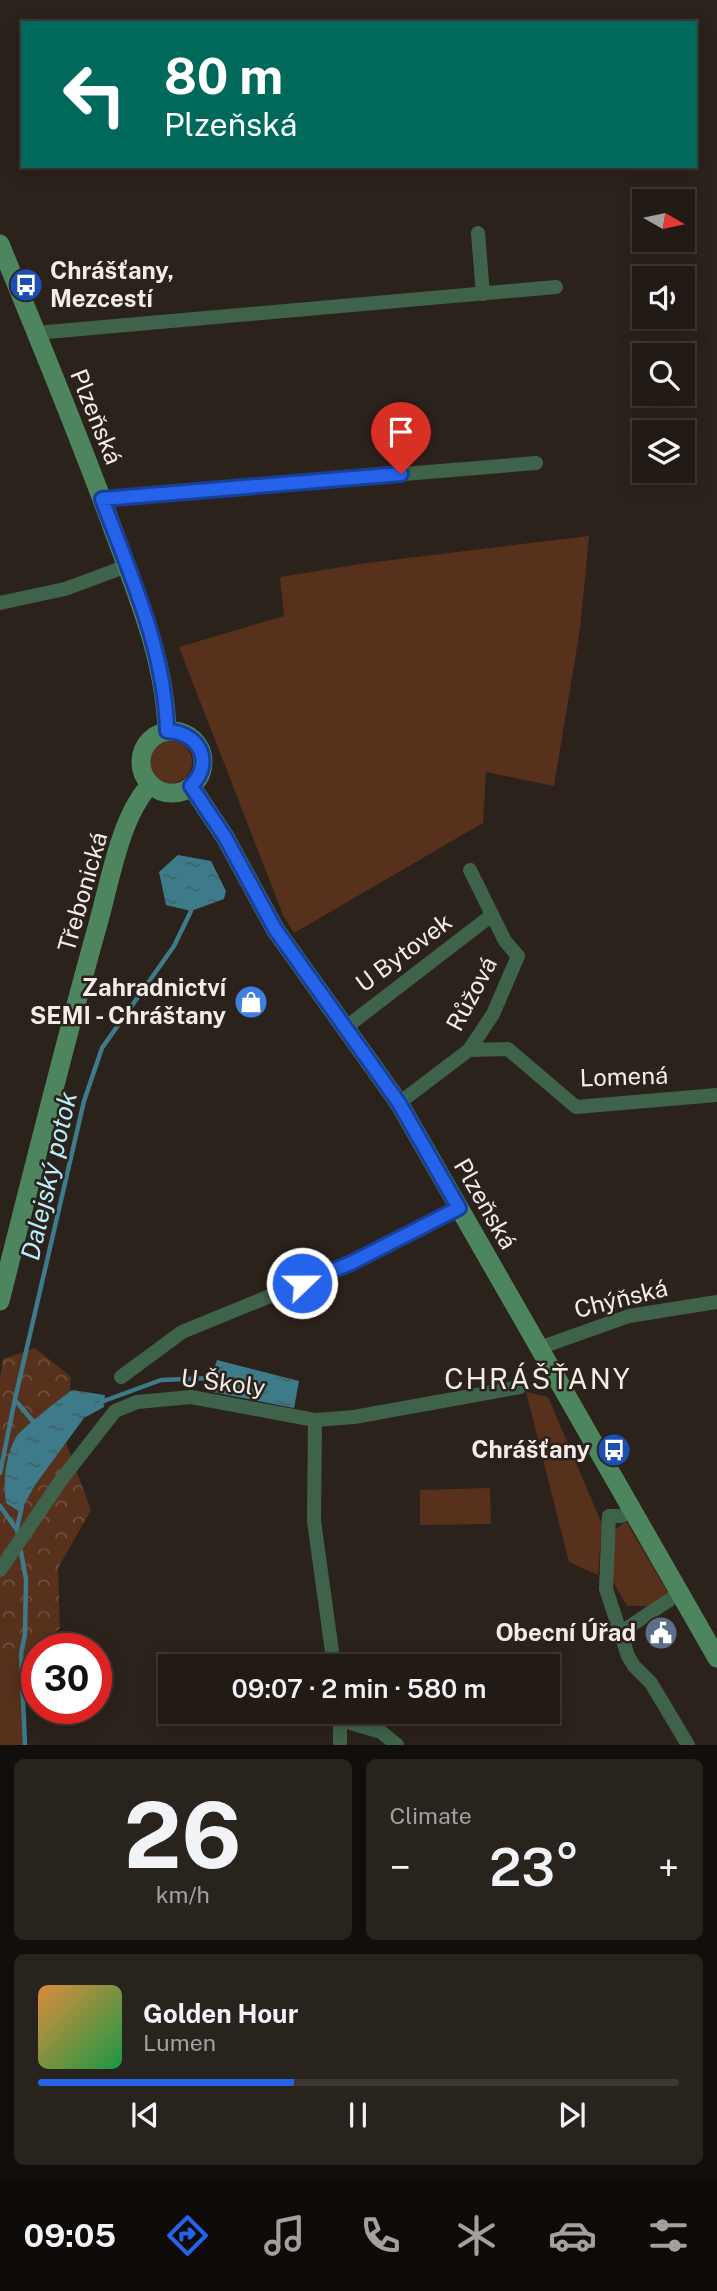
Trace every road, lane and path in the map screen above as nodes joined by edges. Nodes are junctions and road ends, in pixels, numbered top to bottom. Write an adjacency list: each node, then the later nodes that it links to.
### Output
1 (478, 233): 4 (street)
2 (0, 244): 5 (main road, Plzeňská)
3 (556, 287): 4 (street)
4 (483, 294): 5 (street)
5 (36, 333): 7 (main road, Plzeňská)
6 (536, 463): 7 (street)
7 (102, 499): 8 (main road, Plzeňská)
8 (127, 566): 9 (street); 10 (main road, Plzeňská)
9 (0, 603)
10 (167, 731): 11 (main road); 12 (main road)
11 (150, 785): 12 (main road); 20 (main road, Třebonická)
12 (191, 786): 15 (main road, Plzeňská)
13 (470, 870): 14 (street)
14 (492, 915): 15 (street, U Bytovek); 16 (street, Růžová)
15 (345, 1028): 18 (main road, Plzeňská)
16 (469, 1050): 17 (street, Lomená); 18 (street, Růžová)
17 (717, 1095)
18 (399, 1103): 19 (main road, Plzeňská)
19 (459, 1208): 22 (main road, Plzeňská); 23 (street)
20 (0, 1301)
21 (717, 1301): 22 (street, Chýňská)
22 (539, 1348): 26 (main road, Plzeňská)
23 (121, 1377)
24 (520, 1387): 25 (street, U Školy)
25 (315, 1420): 27 (street, U Školy); 30 (street)
26 (632, 1511): 28 (main road, Plzeňská); 29 (street)
27 (0, 1570)
28 (680, 1593): 29 (street); 31 (main road, Plzeňská)
29 (621, 1632): 36 (street)
30 (332, 1654)
31 (717, 1658)
32 (340, 1724): 34 (street)
33 (360, 1724): 35 (street)
34 (340, 1745)
35 (397, 1745)
36 (688, 1745)

